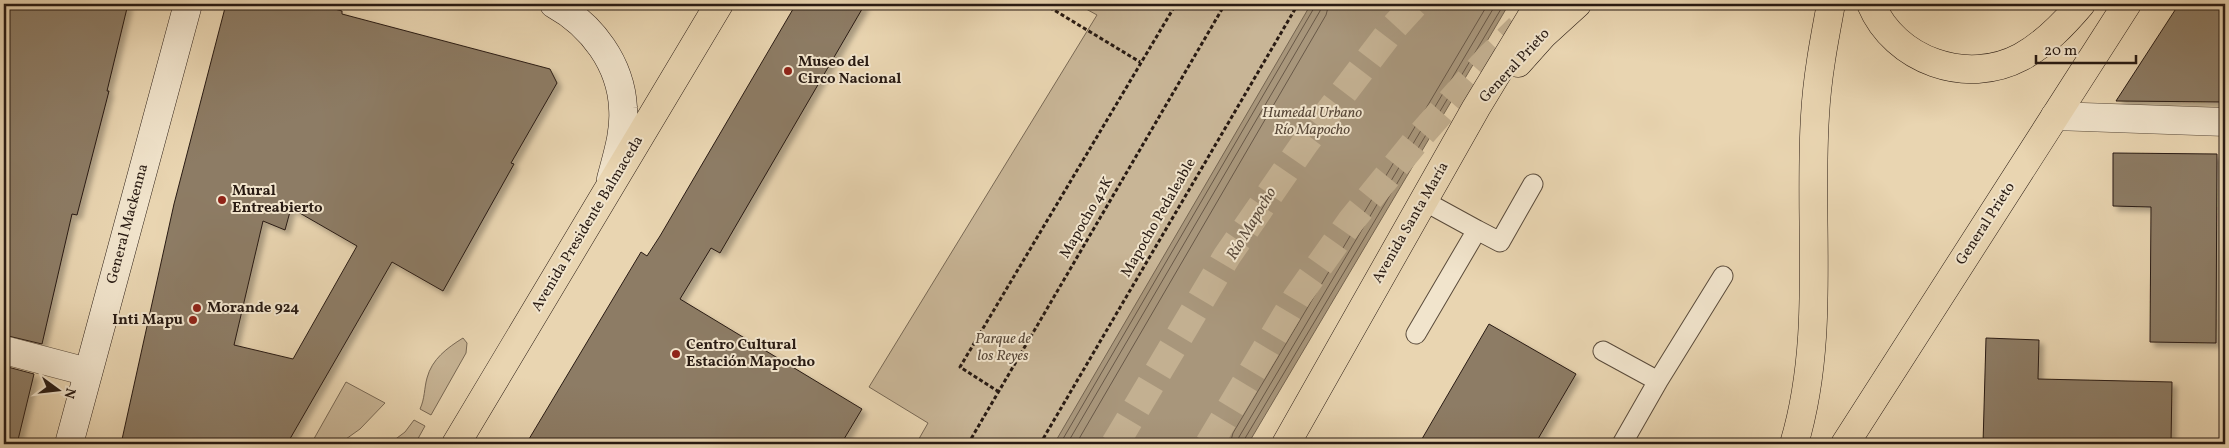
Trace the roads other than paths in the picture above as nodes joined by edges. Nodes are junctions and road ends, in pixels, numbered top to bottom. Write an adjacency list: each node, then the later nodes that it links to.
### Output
1 (188, 4): 21 (main road, General Mackenna)
2 (554, 4): 14 (main road)
3 (719, 4): 14 (main road, Avenida Presidente Balmaceda)
4 (1539, 4): 10 (main road, Avenida Santa María)
5 (1577, 4): 10 (main road, General Prieto)
6 (1831, 4): 27 (main road)
7 (1871, 4): 8 (main road)
8 (2081, 4)
9 (2127, 4): 11 (main road, General Prieto)
10 (1476, 108): 15 (main road, Avenida Santa María)
11 (2055, 116): 12 (main road); 28 (main road, General Prieto)
12 (2225, 122)
13 (1533, 184): 16 (lane)
14 (607, 192): 24 (main road, Avenida Presidente Balmaceda)
15 (1424, 201): 16 (lane); 25 (main road, Avenida Santa María)
16 (1477, 230): 18 (lane)
17 (1723, 276): 22 (lane)
18 (1416, 334)
19 (4, 350): 21 (main road)
20 (1603, 352): 22 (lane)
21 (88, 372): 23 (main road, General Mackenna)
22 (1658, 381): 26 (lane)
23 (69, 444)
24 (456, 444)
25 (1286, 444)
26 (1622, 444)
27 (1794, 444)
28 (1845, 444)

